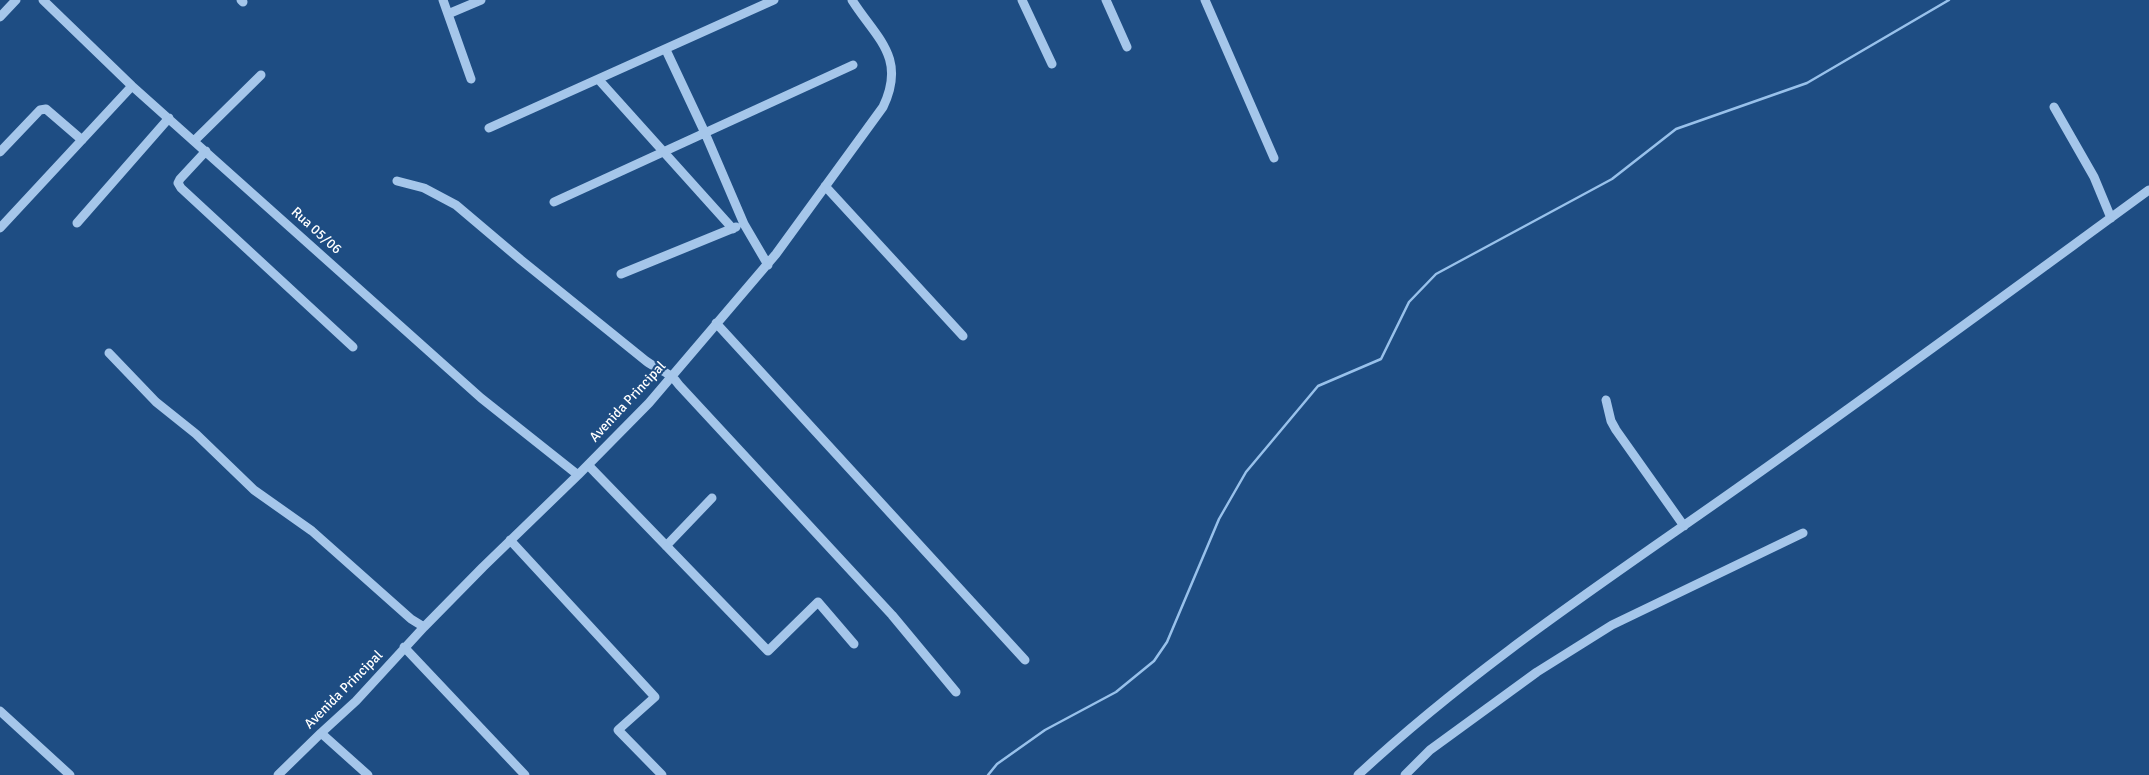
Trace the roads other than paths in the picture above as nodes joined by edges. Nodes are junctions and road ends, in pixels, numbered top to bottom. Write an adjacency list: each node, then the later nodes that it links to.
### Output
1 (16, 0): 11 (street)
2 (43, 0): 19 (street, Rua 05/06)
3 (443, 0): 10 (street)
4 (481, 0): 10 (street)
5 (774, 0): 13 (street)
6 (852, 0): 31 (street, Avenida Principal)
7 (1022, 0): 15 (street)
8 (1106, 0): 12 (street)
9 (1205, 0): 29 (street)
10 (448, 14): 17 (street)
11 (0, 17)
12 (1127, 47)
13 (666, 50): 18 (street); 23 (street)
14 (853, 64): 23 (street)
15 (1052, 64)
16 (262, 75): 25 (street)
17 (470, 79)
18 (599, 80): 22 (street); 28 (street)
19 (132, 86): 21 (street, Rua 05/06); 24 (street)
20 (2054, 106): 34 (street)
21 (170, 118): 25 (street, Rua 05/06); 35 (street)
22 (489, 128)
23 (705, 133): 28 (street); 36 (street)
24 (82, 140): 27 (street); 37 (street)
25 (194, 141): 26 (street, Rua 05/06)
26 (206, 151): 43 (street); 48 (street, Rua 05/06)
27 (0, 152)
28 (663, 152): 33 (street); 38 (street)
29 (1274, 158)
30 (397, 181): 45 (street)
31 (825, 186): 39 (street, Avenida Principal); 42 (street)
32 (2149, 190): 34 (street)
33 (554, 202)
34 (2111, 218): 50 (street)
35 (77, 223)
36 (744, 224): 38 (street); 39 (street)
37 (0, 228)
38 (732, 229): 40 (street)
39 (768, 265): 41 (street, Avenida Principal)
40 (621, 274)
41 (716, 323): 45 (street, Avenida Principal); 57 (street)
42 (963, 336)
43 (353, 347)
44 (109, 353): 54 (street)
45 (672, 375): 47 (street, Avenida Principal); 58 (street)
46 (1606, 400): 50 (street)
47 (588, 465): 48 (street, Avenida Principal); 53 (street)
48 (578, 475): 52 (street, Avenida Principal)
49 (712, 498): 53 (street)
50 (1684, 526): 66 (street)
51 (1803, 533): 67 (street)
52 (510, 540): 54 (street, Avenida Principal); 65 (street)
53 (666, 546): 55 (street)
54 (424, 627): 56 (street, Avenida Principal)
55 (854, 644)
56 (405, 647): 60 (street, Avenida Principal); 64 (street)
57 (1025, 660)
58 (956, 692)
59 (0, 710): 61 (street)
60 (321, 733): 62 (street, Avenida Principal); 63 (street)
61 (70, 775)
62 (278, 775)
63 (368, 775)
64 (525, 775)
65 (662, 775)
66 (1358, 775)
67 (1405, 775)

